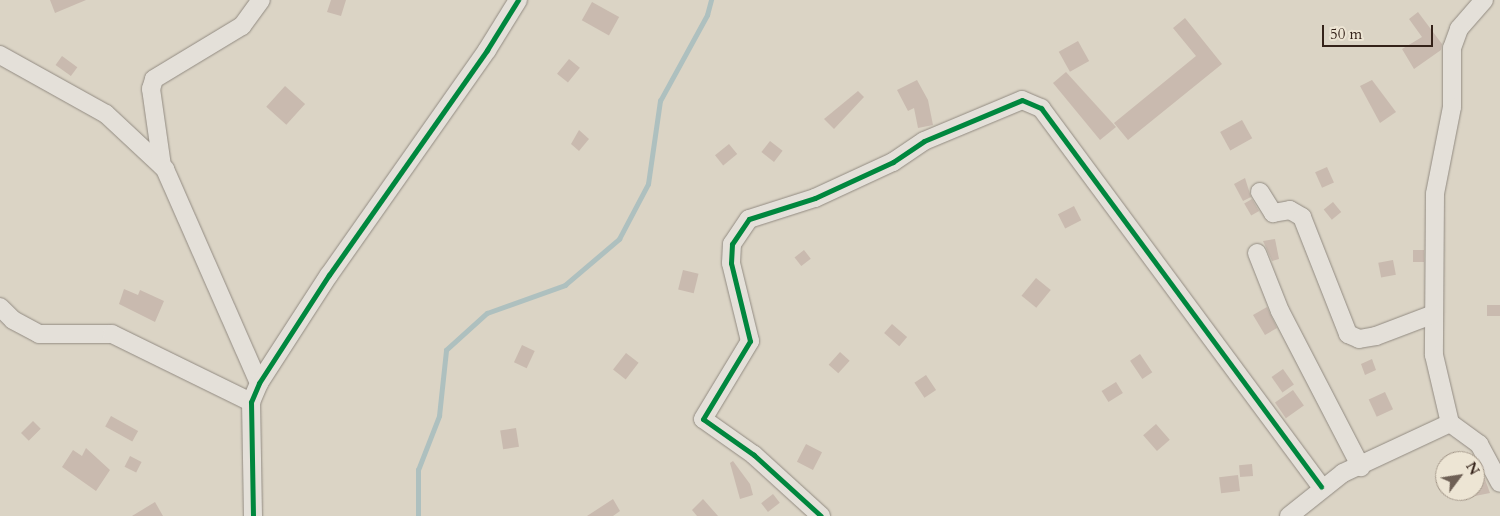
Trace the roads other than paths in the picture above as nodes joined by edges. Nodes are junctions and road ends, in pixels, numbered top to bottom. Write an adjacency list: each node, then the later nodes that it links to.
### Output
1 (261, 0): 5 (street)
2 (518, 0): 10 (street)
3 (1484, 0): 9 (street)
4 (0, 55): 5 (street)
5 (162, 166): 10 (street)
6 (1260, 192): 9 (street)
7 (1257, 253): 13 (street)
8 (0, 307): 11 (street)
9 (1434, 314): 12 (street)
10 (259, 383): 11 (street)
11 (251, 402): 16 (street)
12 (1450, 422): 13 (street); 14 (street)
13 (1361, 467): 15 (street)
14 (1500, 483)
15 (1321, 487): 17 (street); 18 (street)
16 (253, 516)
17 (821, 516)
18 (1289, 516)

